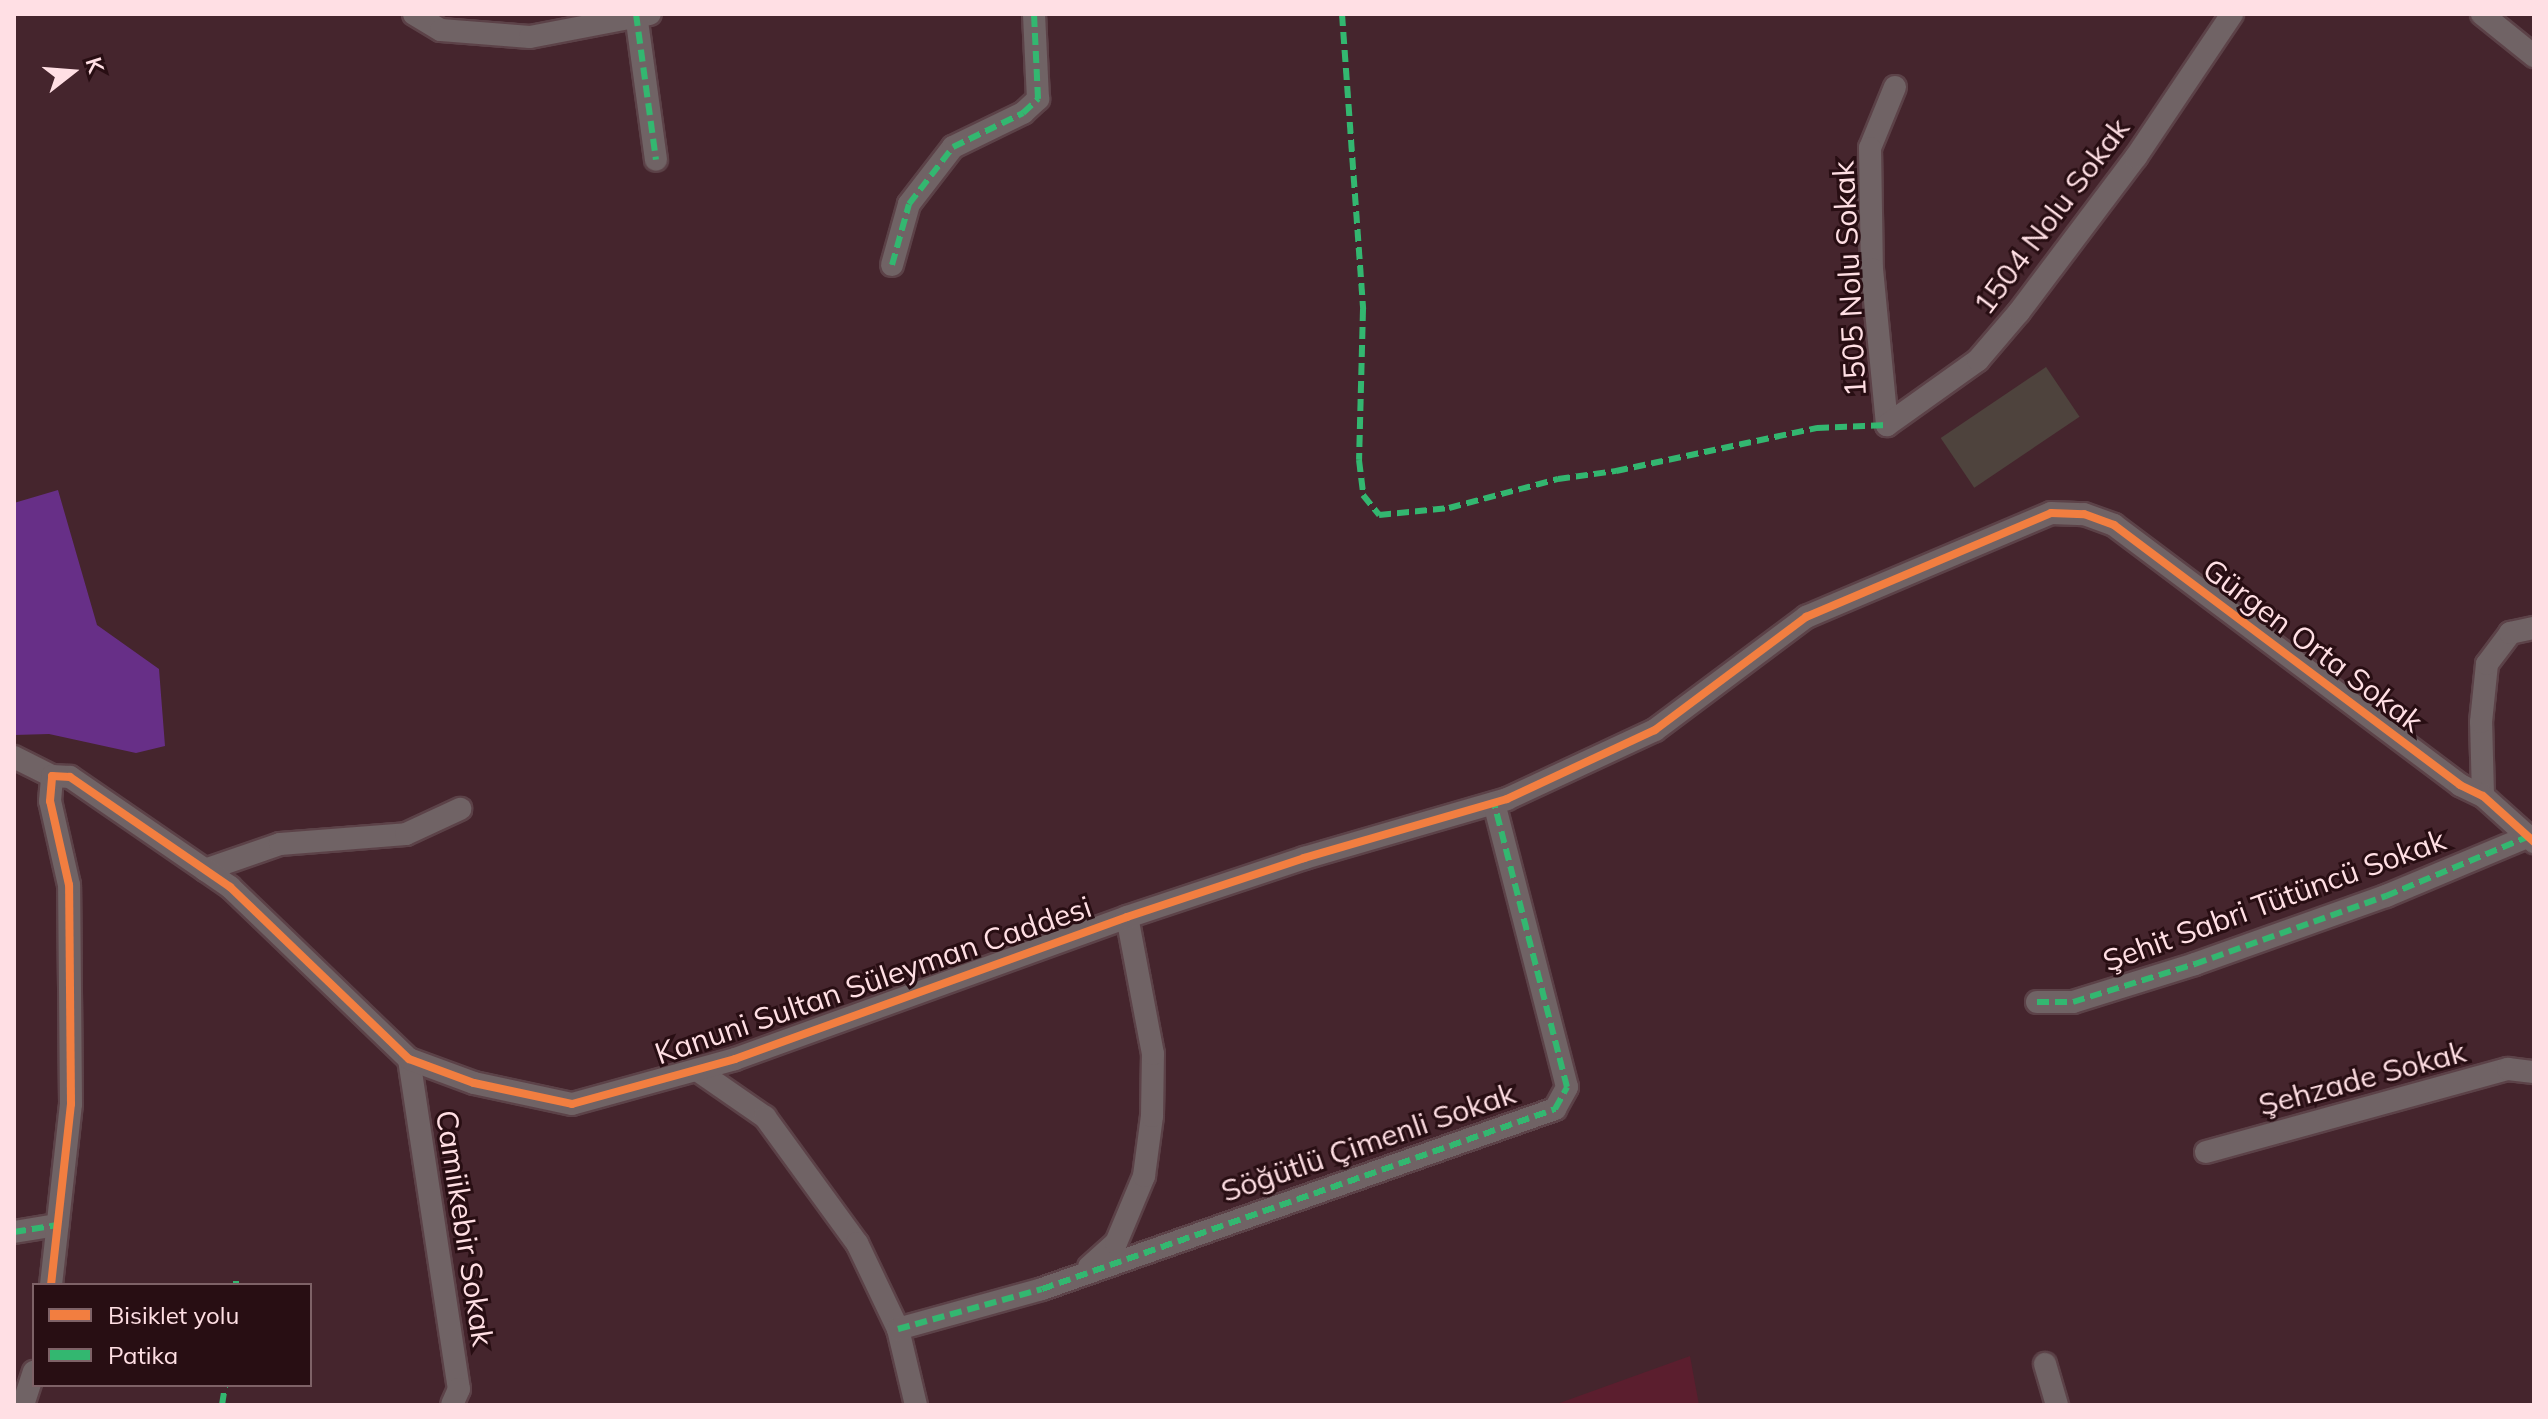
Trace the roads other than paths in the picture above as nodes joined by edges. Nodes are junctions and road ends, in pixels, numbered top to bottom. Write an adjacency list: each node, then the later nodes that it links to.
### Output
1 (414, 14): 5 (street)
2 (1034, 14): 9 (street)
3 (2232, 14): 10 (street, 1504 Nolu Sokak)
4 (2482, 14): 6 (street)
5 (641, 15): 8 (street)
6 (2534, 56)
7 (1895, 87): 10 (street, 1505 Nolu Sokak)
8 (656, 160)
9 (892, 265)
10 (1887, 425)
11 (2051, 513): 15 (street, Gürgen Orta Sokak); 16 (street, Kanuni Sultan Süleyman Caddesi)
12 (2534, 628): 15 (street)
13 (14, 757): 14 (street, Kanuni Sultan Süleyman Caddesi)
14 (52, 776): 19 (street, Kanuni Sultan Süleyman Caddesi); 26 (street)
15 (2483, 796): 18 (street, Gürgen Orta Sokak)
16 (1494, 803): 20 (street, Kanuni Sultan Süleyman Caddesi); 28 (street, Söğütlü Çimenli Sokak)
17 (460, 809): 19 (street)
18 (2530, 840): 21 (street, Şehit Sabri Tütüncü Sokak)
19 (205, 870): 22 (street, Kanuni Sultan Süleyman Caddesi)
20 (1127, 917): 23 (street, Kanuni Sultan Süleyman Caddesi); 28 (street)
21 (2037, 1002)
22 (409, 1059): 23 (street, Kanuni Sultan Süleyman Caddesi); 34 (street, Camiikebir Sokak)
23 (697, 1070): 30 (street)
24 (2534, 1072): 25 (street, Şehzade Sokak)
25 (2206, 1152)
26 (57, 1225): 27 (street); 29 (street)
27 (14, 1232)
28 (1080, 1276): 30 (street, Söğütlü Çimenli Sokak)
29 (51, 1283)
30 (898, 1329): 35 (street)
31 (2045, 1364): 36 (street)
32 (32, 1378): 33 (street)
33 (23, 1405)
34 (452, 1405)
35 (916, 1405)
36 (2057, 1405)

